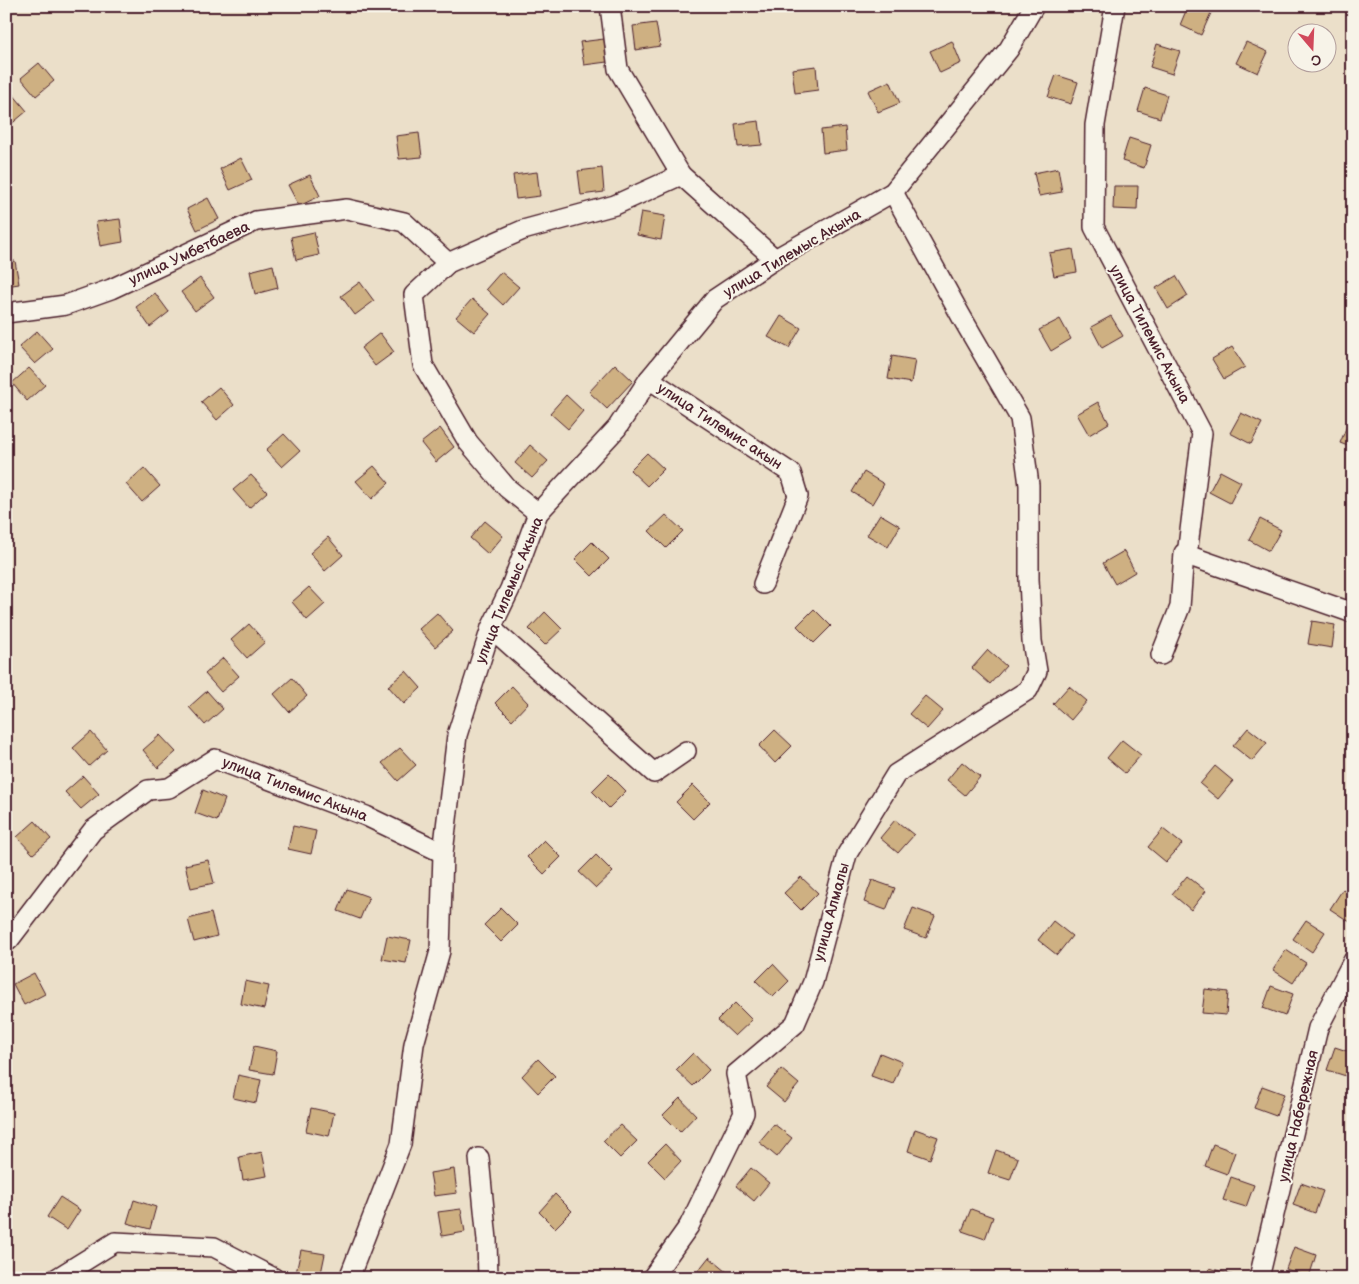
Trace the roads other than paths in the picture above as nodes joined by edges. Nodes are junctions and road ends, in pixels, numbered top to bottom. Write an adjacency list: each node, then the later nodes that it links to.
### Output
1 (610, 6): 4 (street)
2 (1034, 6): 5 (street, улица Тилемыс Акына)
3 (1115, 6): 11 (street, улица Тилемис Акына)
4 (681, 175): 6 (street); 7 (street)
5 (893, 192): 6 (street, улица Тилемыс Акына); 25 (street, улица Алмалы)
6 (775, 259): 9 (street, улица Тилемыс Акына)
7 (448, 263): 8 (street, улица Умбетбаева); 10 (street)
8 (6, 313)
9 (649, 379): 10 (street, улица Тилемыс Акына); 12 (street, улица Тилемис акын)
10 (538, 513): 14 (street, улица Тилемыс Акына)
11 (1187, 555): 13 (street); 15 (street, улица Тилемис Акына)
12 (763, 584)
13 (1353, 613)
14 (491, 628): 16 (street); 17 (street, улица Тилемыс Акына)
15 (1161, 655)
16 (686, 751)
17 (443, 853): 18 (street, улица Тилемис Акына); 23 (street, улица Тилемыс Акына)
18 (6, 938)
19 (1353, 962): 26 (street, улица Набережная)
20 (479, 1158): 24 (street)
21 (57, 1278): 22 (street)
22 (274, 1278)
23 (349, 1278)
24 (488, 1278)
25 (652, 1278)
26 (1259, 1278)

